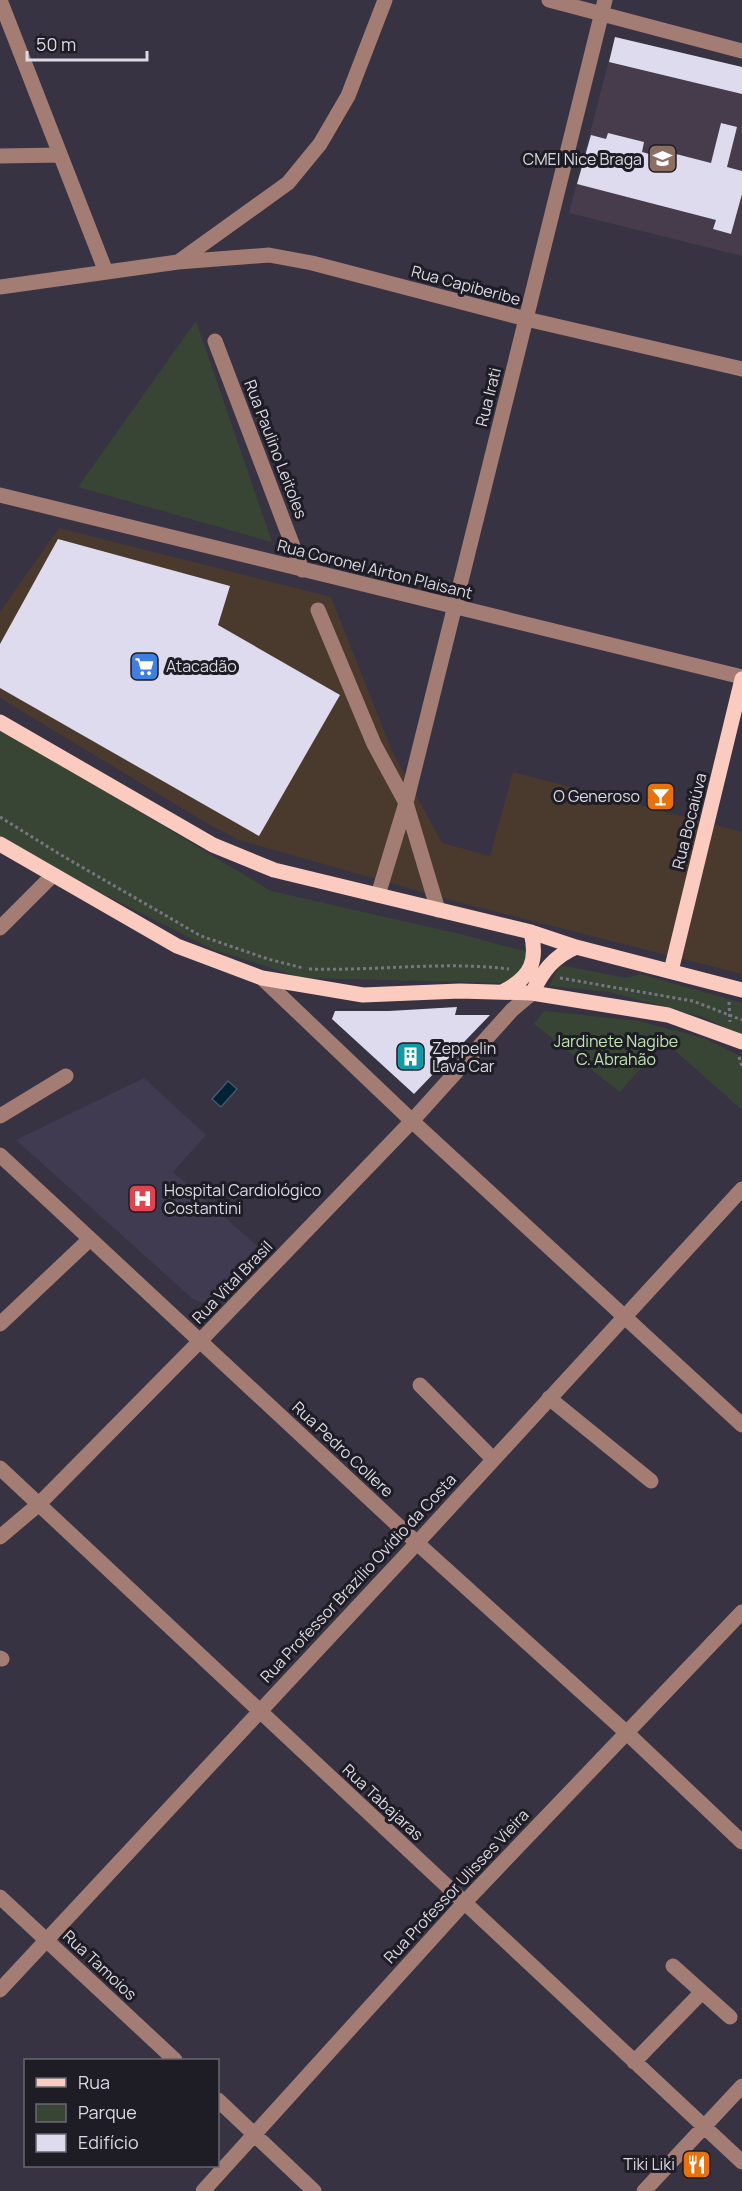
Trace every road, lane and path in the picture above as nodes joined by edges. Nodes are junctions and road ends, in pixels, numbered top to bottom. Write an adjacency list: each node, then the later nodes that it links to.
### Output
1 (0, 0): 6 (street)
2 (385, 0): 8 (street)
3 (549, 0): 4 (street)
4 (604, 7): 5 (street); 11 (street, Rua Irati)
5 (742, 51)
6 (60, 155): 7 (street); 9 (street)
7 (0, 156)
8 (178, 262): 9 (street, Rua Capiberibe); 11 (street, Rua Capiberibe)
9 (106, 272): 10 (street, Rua Capiberibe)
10 (0, 287)
11 (526, 319): 13 (street, Rua Capiberibe); 16 (street, Rua Irati)
12 (215, 342): 15 (street, Rua Paulino Leitoles)
13 (742, 369)
14 (0, 495): 15 (street, Rua Coronel Airton Plaisant)
15 (302, 570): 16 (street, Rua Coronel Airton Plaisant)
16 (454, 607): 18 (street, Rua Coronel Airton Plaisant); 20 (street, Rua Irati)
17 (318, 610): 20 (street)
18 (742, 678): 30 (main road, Rua Bocaiúva)
19 (0, 722): 24 (main road)
20 (406, 803): 24 (street, Rua Irati); 25 (street)
21 (0, 817): 29 (path)
22 (0, 844): 23 (main road)
23 (52, 876): 26 (street); 32 (main road)
24 (378, 895): 25 (main road)
25 (438, 910): 27 (main road)
26 (0, 928)
27 (531, 932): 28 (main road); 34 (main road)
28 (576, 947): 30 (main road); 35 (main road)
29 (516, 969)
30 (671, 971): 33 (main road)
31 (555, 977): 36 (path)
32 (262, 978): 34 (main road); 40 (street)
33 (742, 990)
34 (504, 991): 35 (main road)
35 (532, 993): 37 (main road); 40 (street, Rua Vital Brasil)
36 (742, 1020)
37 (742, 1042)
38 (66, 1076): 39 (street)
39 (0, 1116)
40 (412, 1121): 44 (street); 46 (street, Rua Vital Brasil)
41 (0, 1155): 43 (street, Rua Pedro Collere)
42 (742, 1189): 44 (street, Rua Professor Brazílio Ovídio da Costa)
43 (90, 1239): 45 (street); 46 (street, Rua Pedro Collere)
44 (624, 1316): 48 (street, Rua Professor Brazílio Ovídio da Costa); 49 (street)
45 (0, 1324)
46 (200, 1341): 53 (street, Rua Vital Brasil); 55 (street, Rua Pedro Collere)
47 (420, 1385): 50 (street)
48 (549, 1398): 50 (street, Rua Professor Brazílio Ovídio da Costa); 52 (street)
49 (742, 1425)
50 (493, 1459): 55 (street, Rua Professor Brazílio Ovídio da Costa)
51 (0, 1468): 53 (street, Rua Tabajaras)
52 (651, 1481)
53 (39, 1504): 54 (street, Rua Vital Brasil); 57 (street, Rua Tabajaras)
54 (0, 1537)
55 (417, 1543): 57 (street, Rua Professor Brazílio Ovídio da Costa); 58 (street, Rua Pedro Collere)
56 (742, 1612): 58 (street, Rua Professor Ulisses Vieira)
57 (259, 1711): 61 (street, Rua Tabajaras); 62 (street, Rua Professor Brazílio Ovídio da Costa)
58 (627, 1733): 59 (street, Rua Pedro Collere); 61 (street, Rua Professor Ulisses Vieira)
59 (742, 1842)
60 (0, 1896): 62 (street, Rua Tamoios)
61 (464, 1903): 68 (street, Rua Tabajaras); 72 (street, Rua Professor Ulisses Vieira)
62 (46, 1939): 64 (street, Rua Professor Brazílio Ovídio da Costa); 67 (street, Rua Tamoios)
63 (673, 1966): 65 (street)
64 (0, 1989)
65 (702, 1992): 66 (street); 68 (street)
66 (730, 2017)
67 (174, 2059)
68 (634, 2062): 71 (street, Rua Tabajaras)
69 (742, 2086): 71 (street)
70 (219, 2101): 72 (street)
71 (705, 2127): 73 (street, Rua Tabajaras); 76 (street)
72 (254, 2134): 74 (street, Rua Professor Ulisses Vieira); 75 (street)
73 (742, 2162)
74 (203, 2191)
75 (314, 2191)
76 (644, 2191)

